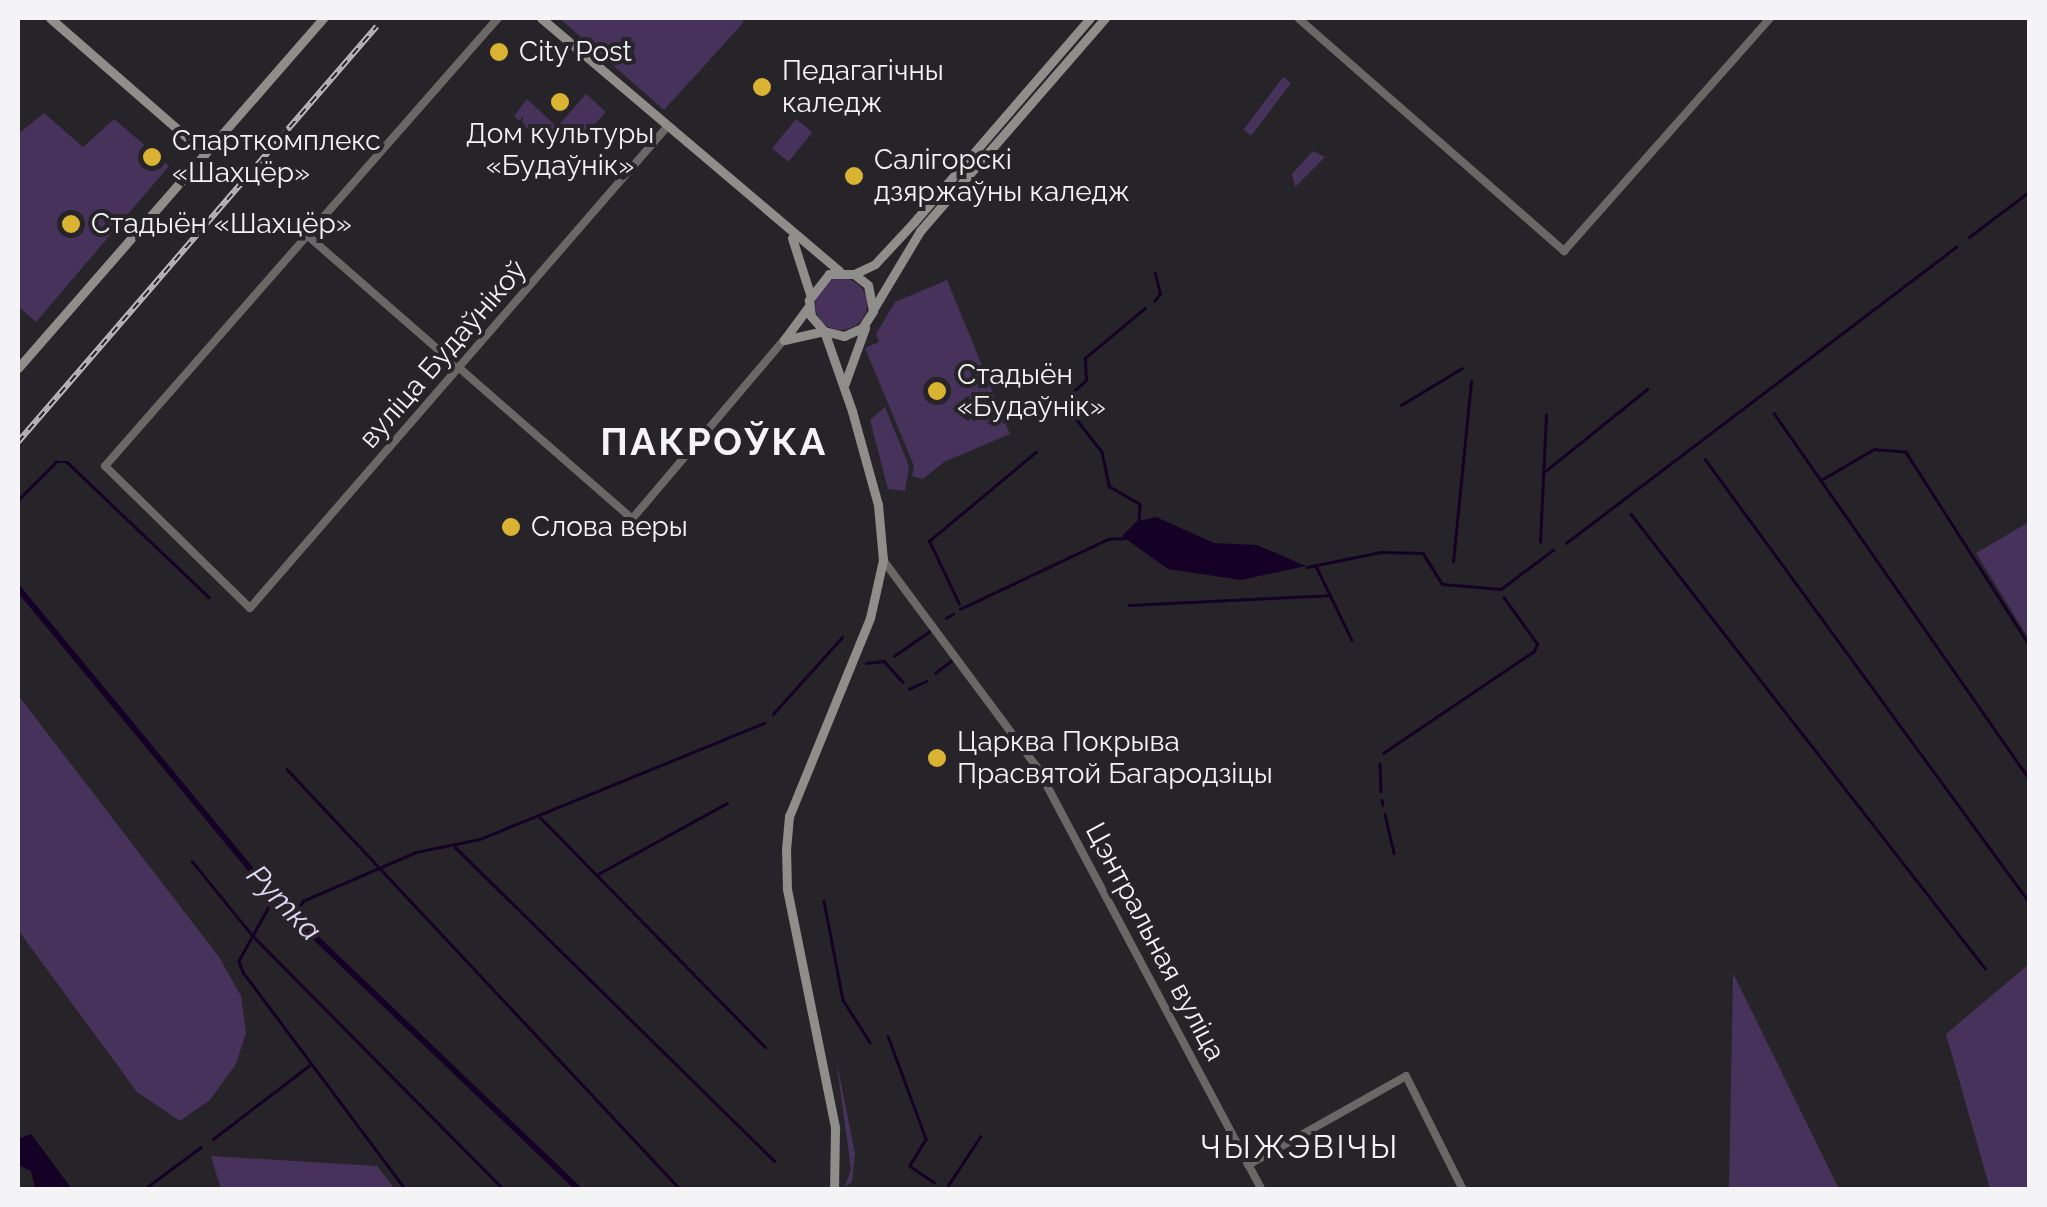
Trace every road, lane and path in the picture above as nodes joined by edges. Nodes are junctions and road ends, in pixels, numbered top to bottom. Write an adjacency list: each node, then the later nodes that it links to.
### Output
1 (50, 18): 10 (main road)
2 (323, 18): 10 (main road)
3 (498, 18): 12 (street)
4 (541, 18): 9 (main road)
5 (1090, 18): 14 (main road)
6 (1105, 18): 17 (main road)
7 (1298, 18): 8 (street)
8 (1770, 18)
9 (667, 127): 11 (main road); 23 (street, вуліца Будаўнікоў)
10 (205, 153): 22 (main road)
11 (788, 232): 13 (main road); 15 (main road)
12 (308, 236): 23 (street); 23 (street, вуліца Будаўнікоў)
13 (838, 271): 14 (main road); 15 (main road)
14 (854, 274): 17 (main road)
15 (810, 294): 16 (main road)
16 (809, 306): 18 (main road); 20 (main road)
17 (871, 315): 18 (main road); 24 (main road)
18 (824, 331): 19 (main road); 21 (main road)
19 (803, 338): 20 (main road); 21 (main road)
20 (784, 340): 23 (street)
21 (832, 356): 24 (main road)
22 (18, 368)
23 (461, 370)
24 (845, 386): 25 (main road)
25 (883, 560): 26 (street, Цэнтральная вуліца); 27 (main road)
26 (1248, 1164): 28 (street, Цэнтральная вуліца); 29 (street)
27 (834, 1190)
28 (1262, 1190)
29 (1463, 1190)

